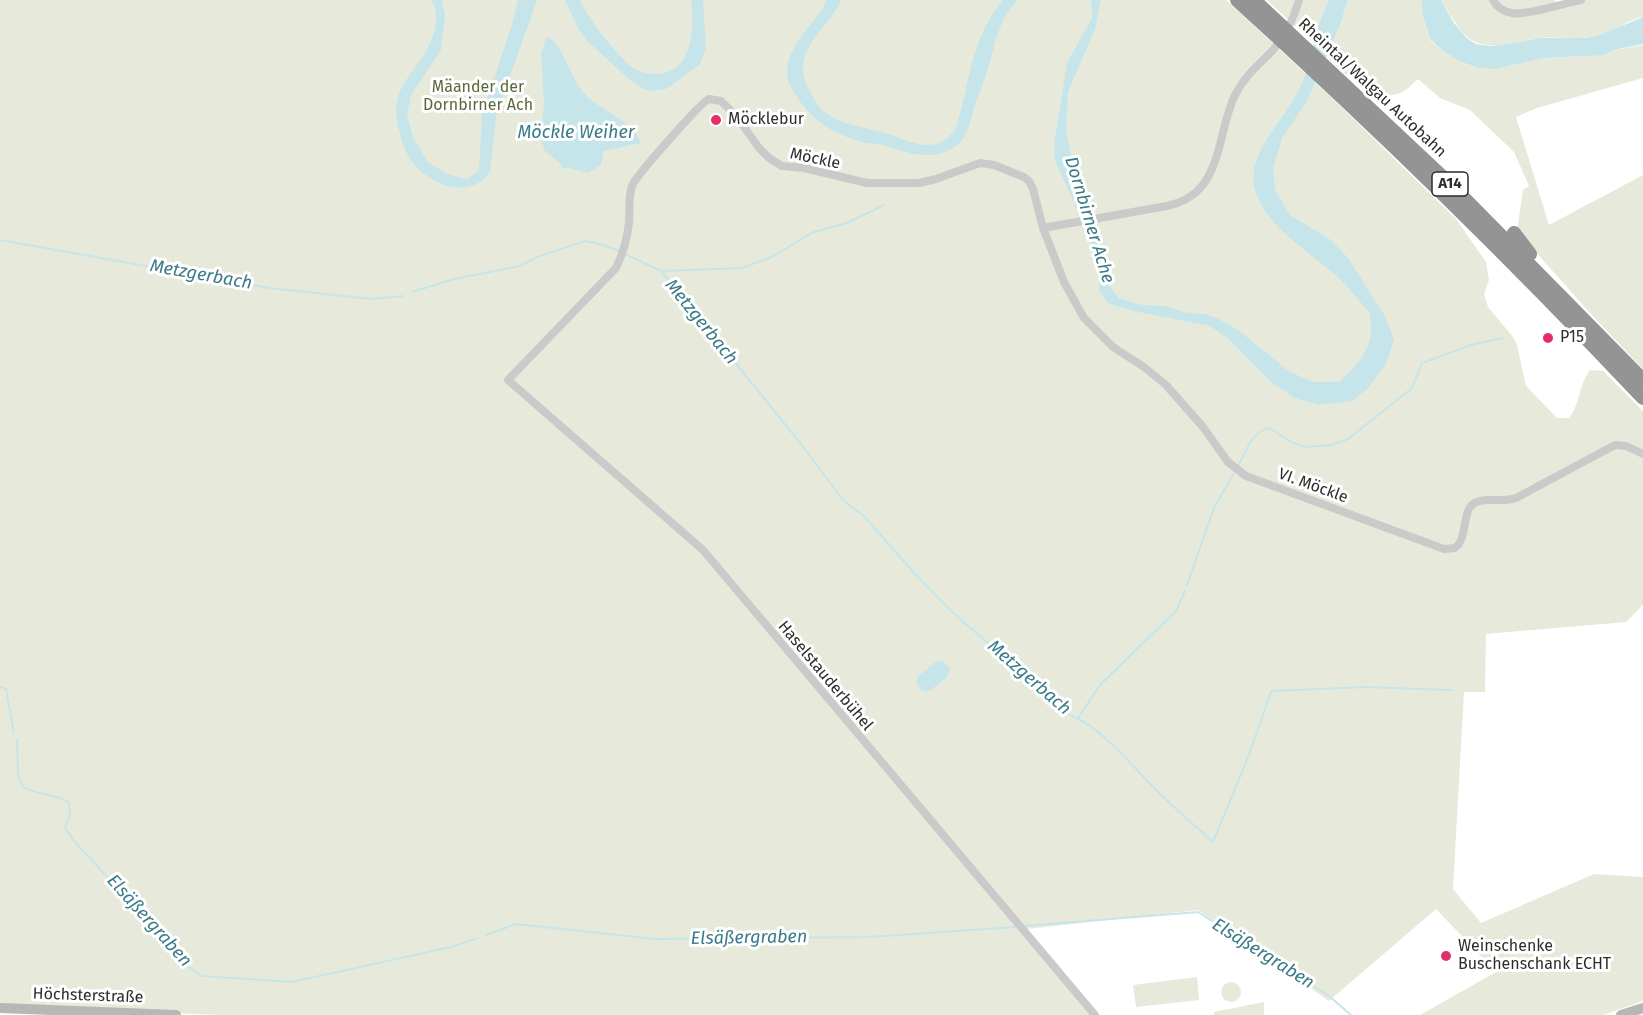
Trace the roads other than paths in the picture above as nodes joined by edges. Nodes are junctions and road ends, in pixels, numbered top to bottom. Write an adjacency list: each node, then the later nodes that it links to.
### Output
1 (1237, 0): 6 (highway, Rheintal/Walgau Autobahn / A14)
2 (1254, 0): 6 (highway, Rheintal/Walgau Autobahn / A14)
3 (1299, 0): 10 (street)
4 (1493, 0): 5 (street)
5 (1581, 0)
6 (1280, 31): 7 (highway, Rheintal/Walgau Autobahn / A14); 7 (highway, Rheintal/Walgau Autobahn / A14)
7 (1341, 83): 8 (highway); 9 (highway, Rheintal/Walgau Autobahn / A14); 13 (highway, Rheintal/Walgau Autobahn / A14)
8 (1372, 95)
9 (1439, 192): 12 (highway); 17 (highway, Rheintal/Walgau Autobahn / A14)
10 (1044, 228): 15 (street, Möckle); 18 (street, VI. Möckle)
11 (1514, 233): 13 (highway)
12 (1477, 241)
13 (1555, 289): 16 (highway, Rheintal/Walgau Autobahn / A14)
14 (1604, 369): 17 (highway)
15 (508, 380): 22 (street, Haselstauderbühel)
16 (1643, 380)
17 (1643, 398)
18 (1643, 454)
19 (0, 1008): 21 (main road, Höchsterstraße)
20 (1643, 1008): 23 (main road)
21 (176, 1015)
22 (1095, 1015)
23 (1621, 1015)

